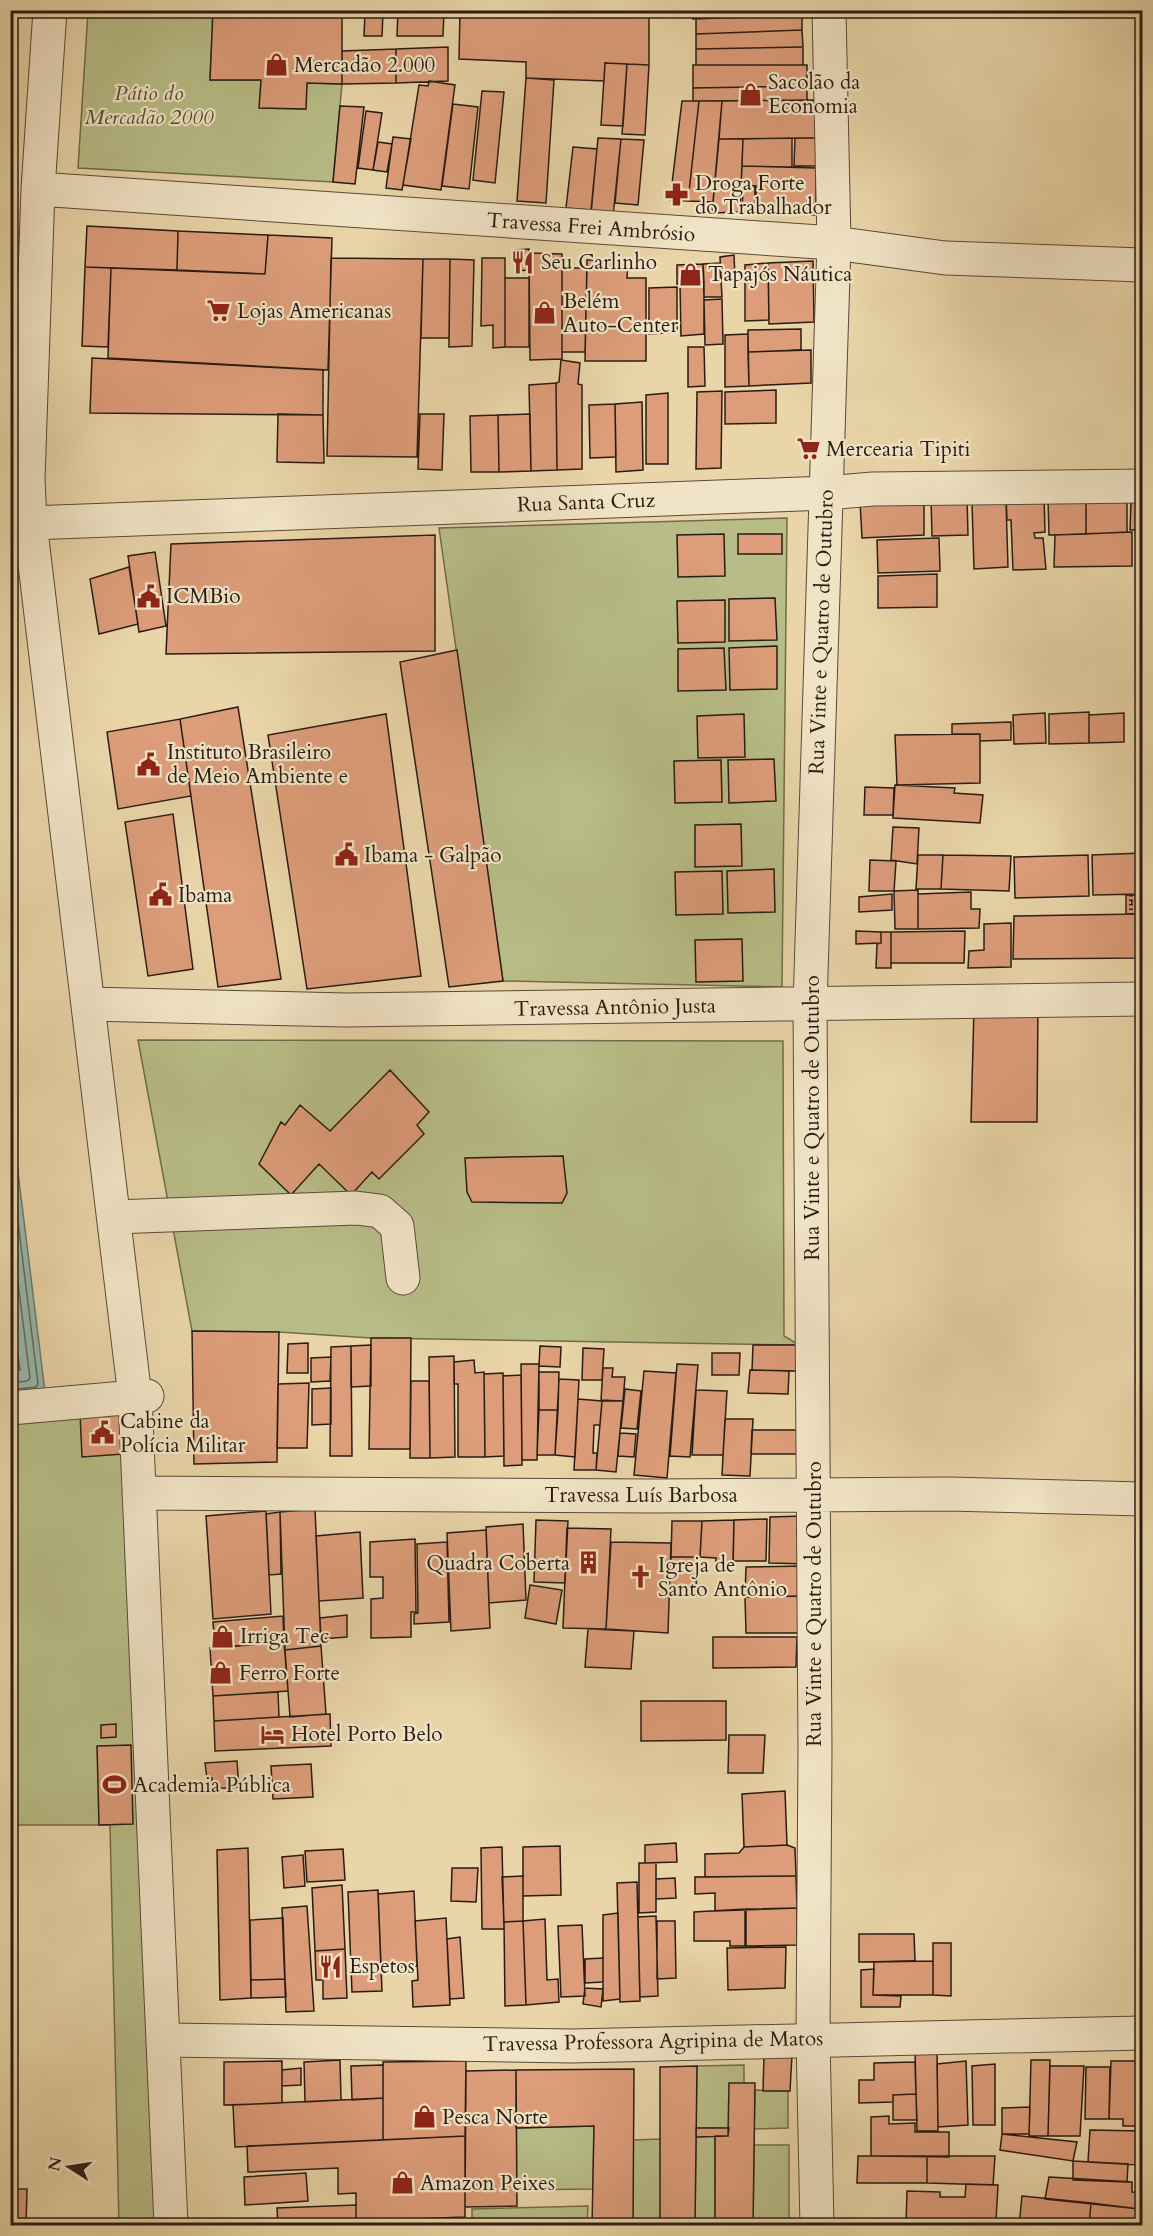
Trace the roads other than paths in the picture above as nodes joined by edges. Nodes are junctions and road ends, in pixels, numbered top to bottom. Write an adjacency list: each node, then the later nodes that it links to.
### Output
1 (50, 10): 3 (street)
2 (829, 10): 4 (street, Rua Vinte e Quatro de Outubro)
3 (38, 189): 4 (street, Travessa Frei Ambrósio); 8 (street)
4 (834, 243): 5 (street, Travessa Frei Ambrósio); 7 (street, Rua Vinte e Quatro de Outubro)
5 (1143, 265)
6 (1143, 486): 7 (street, Rua Santa Cruz)
7 (826, 493): 8 (street, Rua Santa Cruz); 11 (street, Rua Vinte e Quatro de Outubro)
8 (30, 523): 10 (street)
9 (1143, 999): 11 (street, Travessa Antônio Justa)
10 (88, 1004): 11 (street, Travessa Antônio Justa); 12 (street)
11 (810, 1006): 17 (street, Rua Vinte e Quatro de Outubro)
12 (114, 1217): 13 (street); 14 (street)
13 (404, 1278)
14 (141, 1396): 15 (street); 16 (street)
15 (10, 1408)
16 (139, 1493): 17 (street, Travessa Luís Barbosa); 21 (street)
17 (814, 1494): 18 (street, Travessa Luís Barbosa); 20 (street, Rua Vinte e Quatro de Outubro)
18 (1143, 1499)
19 (1143, 2033): 20 (street, Travessa Professora Agripina de Matos)
20 (813, 2038): 21 (street, Travessa Professora Agripina de Matos); 23 (street, Rua Vinte e Quatro de Outubro)
21 (163, 2040): 22 (street)
22 (171, 2226)
23 (817, 2226)

